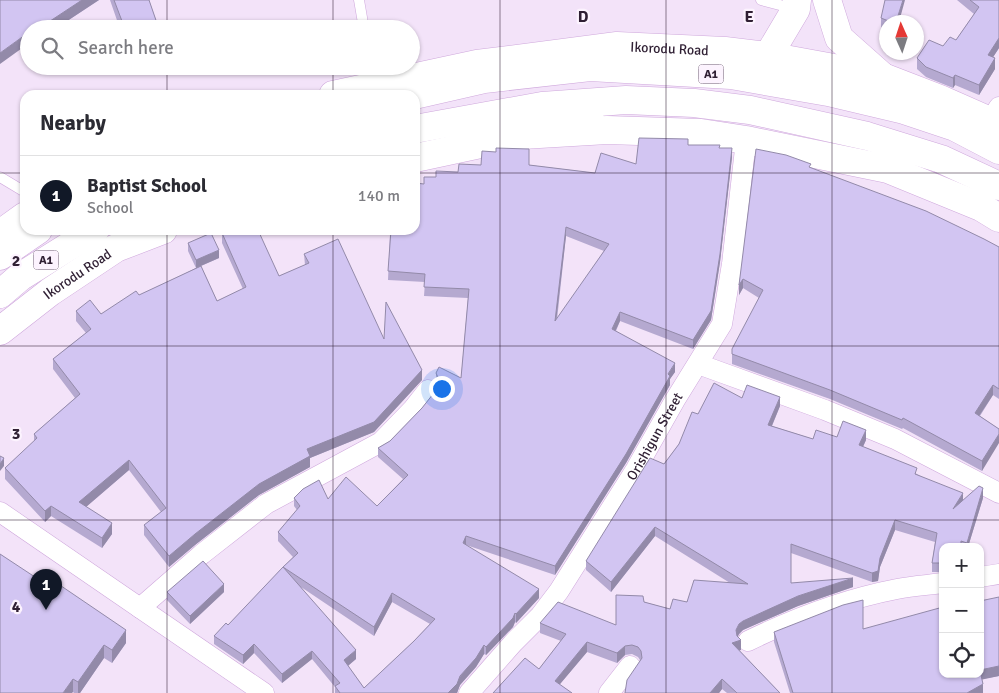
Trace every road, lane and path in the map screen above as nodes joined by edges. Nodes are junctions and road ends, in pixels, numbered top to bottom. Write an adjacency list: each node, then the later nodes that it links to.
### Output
1 (359, 0): 5 (lane)
2 (761, 0): 4 (lane)
3 (827, 0): 9 (main road)
4 (796, 4): 6 (main road)
5 (362, 20)
6 (768, 56): 7 (main road, Ikorodu Road); 9 (main road, Ikorodu Road)
7 (420, 71)
8 (372, 76): 10 (main road, Ikorodu Road)
9 (883, 77): 12 (main road, Ikorodu Road)
10 (343, 90)
11 (420, 94): 19 (main road, Ikorodu Road / A1)
12 (997, 117)
13 (609, 118): 15 (lane)
14 (688, 122): 17 (lane)
15 (531, 123)
16 (420, 128): 23 (main road, A1)
17 (752, 136): 20 (main road); 27 (main road); 38 (street, Orishigun Street)
18 (835, 147): 21 (lane)
19 (999, 150)
20 (420, 157)
21 (902, 164)
22 (0, 178): 24 (lane)
23 (999, 186)
24 (20, 189)
25 (965, 189): 26 (lane)
26 (999, 206)
27 (999, 218)
28 (20, 220): 29 (main road)
29 (0, 234)
30 (31, 235): 34 (main road, A1)
31 (87, 235): 36 (main road, Ikorodu Road / A1)
32 (123, 235): 35 (lane)
33 (149, 235): 37 (main road, Ikorodu Road)
34 (0, 256)
35 (69, 267)
36 (0, 294)
37 (0, 331)
38 (698, 364): 40 (street); 49 (street, Orishigun Street)
39 (428, 390): 45 (street)
40 (999, 493)
41 (0, 512): 45 (street)
42 (999, 574): 43 (street)
43 (984, 576)
44 (939, 584): 46 (street)
45 (140, 608): 48 (street)
46 (748, 641)
47 (630, 666): 50 (street)
48 (264, 693)
49 (470, 693)
50 (609, 693)

